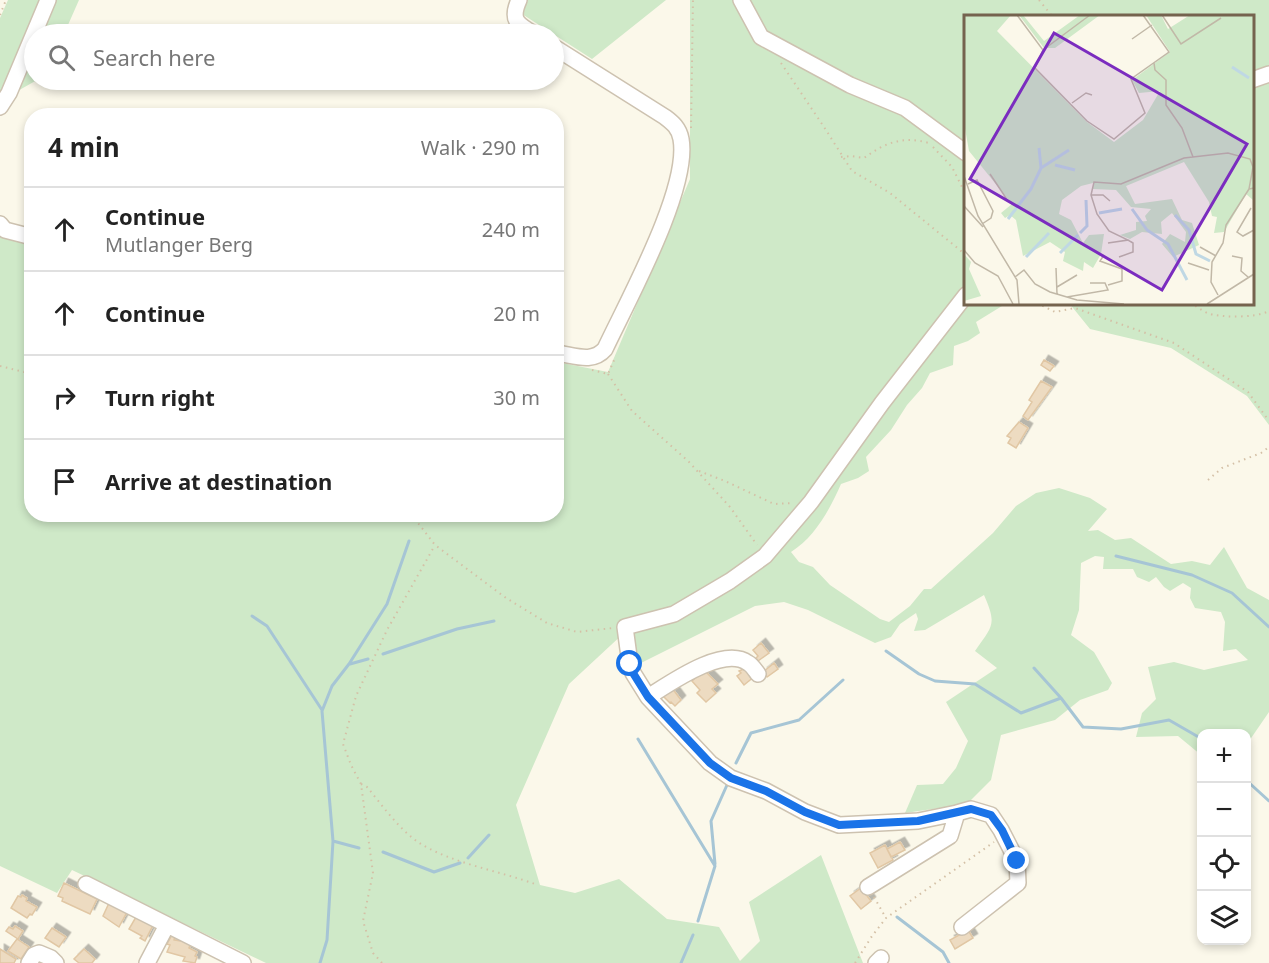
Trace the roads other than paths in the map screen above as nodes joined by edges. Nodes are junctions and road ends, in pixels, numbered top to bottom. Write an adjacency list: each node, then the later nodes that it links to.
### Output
1 (48, 0): 4 (street)
2 (519, 0): 5 (street)
3 (741, 0): 11 (street)
4 (38, 24)
5 (519, 24)
6 (564, 53): 15 (street)
7 (24, 57): 10 (street)
8 (1269, 74): 9 (street)
9 (1254, 79)
10 (0, 107)
11 (964, 152)
12 (0, 224): 13 (street)
13 (24, 235)
14 (964, 298): 17 (street)
15 (564, 353)
16 (758, 674): 17 (street)
17 (648, 697): 18 (street)
18 (957, 813): 20 (street); 22 (street)
19 (86, 884): 21 (street)
20 (867, 887)
21 (167, 925): 25 (street); 26 (street)
22 (962, 927)
23 (29, 963): 24 (street)
24 (56, 963)
25 (147, 963)
26 (243, 963)

